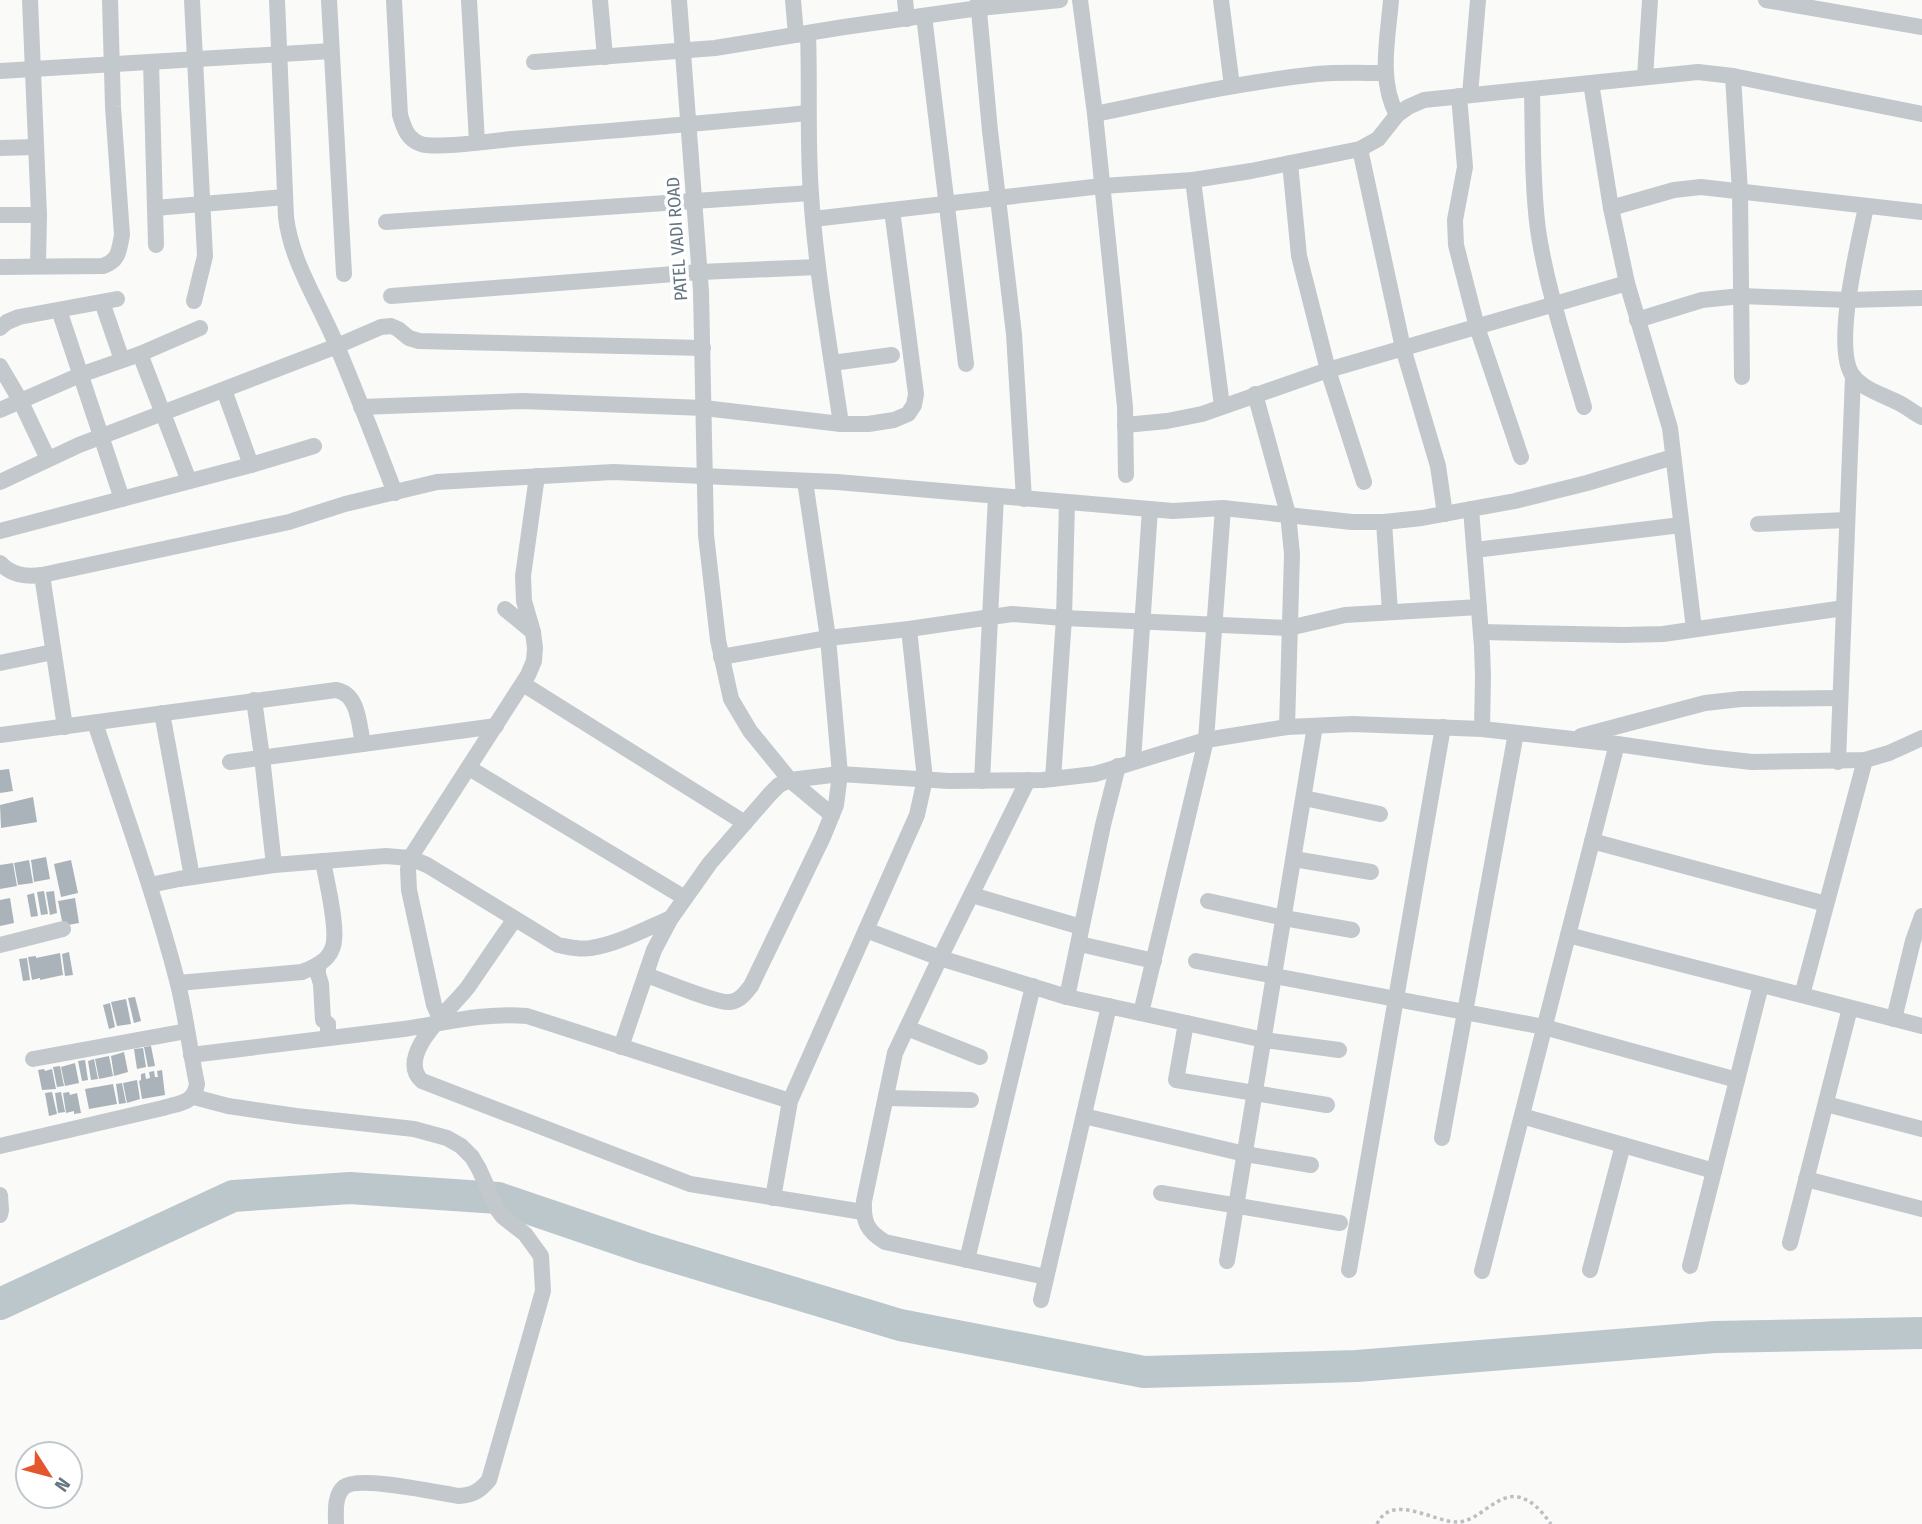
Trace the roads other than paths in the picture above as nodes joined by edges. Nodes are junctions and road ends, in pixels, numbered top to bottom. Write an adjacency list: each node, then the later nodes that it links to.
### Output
1 (30, 0): 32 (street)
2 (110, 0): 31 (street)
3 (192, 0): 28 (street)
4 (277, 0): 26 (street)
5 (329, 0): 24 (street)
6 (394, 0): 48 (street)
7 (469, 0): 48 (street)
8 (600, 0): 27 (street)
9 (678, 0): 25 (street, PATEL VADI ROAD)
10 (793, 0): 23 (street)
11 (905, 0): 21 (street)
12 (1060, 0): 19 (street)
13 (1080, 0): 44 (street)
14 (1221, 0): 39 (street)
15 (1391, 0): 35 (street)
16 (1478, 0): 42 (street)
17 (1650, 0): 37 (street)
18 (1766, 0): 22 (street)
19 (978, 4): 20 (street); 58 (street)
20 (924, 16): 21 (street); 60 (street)
21 (907, 19): 23 (street)
22 (1922, 27)
23 (802, 34): 25 (street); 43 (street)
24 (331, 51): 26 (street); 76 (street)
25 (681, 52): 27 (street); 47 (street, PATEL VADI ROAD)
26 (279, 55): 28 (street); 57 (street)
27 (604, 57): 30 (street)
28 (195, 60): 29 (street); 61 (street)
29 (151, 62): 31 (street); 63 (street)
30 (534, 62)
31 (112, 64): 32 (street); 72 (street)
32 (34, 70): 33 (street); 49 (street)
33 (0, 71)
34 (1364, 73): 35 (street); 39 (street); 40 (street)
35 (1386, 73): 46 (street)
36 (1734, 76): 37 (street); 45 (street); 55 (street)
37 (1645, 77): 38 (street)
38 (1591, 83): 41 (street); 64 (street)
39 (1232, 86): 44 (street)
40 (1373, 88)
41 (1532, 90): 42 (street); 83 (street)
42 (1465, 96): 46 (street); 86 (street)
43 (808, 113): 47 (street); 56 (street)
44 (1095, 114): 54 (street)
45 (1922, 114)
46 (1397, 115): 51 (street)
47 (687, 125): 48 (street); 59 (street, PATEL VADI ROAD)
48 (477, 142)
49 (36, 147): 50 (street); 68 (street)
50 (0, 148)
51 (1360, 149): 52 (street); 91 (street)
52 (1290, 163): 53 (street); 98 (street)
53 (1193, 180): 54 (street); 105 (street)
54 (1102, 186): 58 (street); 113 (street)
55 (1740, 192): 62 (street); 64 (street); 79 (street)
56 (811, 194): 59 (street); 69 (street)
57 (285, 197): 61 (street); 89 (street)
58 (997, 198): 60 (street); 127 (street)
59 (695, 202): 70 (street); 75 (street, PATEL VADI ROAD)
60 (946, 203): 65 (street); 96 (street)
61 (201, 204): 63 (street); 82 (street)
62 (1866, 206): 66 (street); 81 (street)
63 (155, 208): 71 (street)
64 (1611, 208): 77 (street)
65 (892, 210): 69 (street); 112 (street)
66 (1922, 212)
67 (0, 215): 68 (street)
68 (38, 215): 72 (street)
69 (813, 219): 74 (street)
70 (386, 222)
71 (156, 245)
72 (38, 265): 73 (street)
73 (0, 267)
74 (818, 267): 75 (street); 95 (street)
75 (700, 272): 78 (street); 90 (street, PATEL VADI ROAD)
76 (344, 274)
77 (1627, 283): 83 (street); 85 (street)
78 (391, 296)
79 (1741, 296): 81 (street); 85 (street); 101 (street)
80 (1922, 298): 81 (street)
81 (1849, 300): 100 (street)
82 (194, 301)
83 (1554, 304): 86 (street); 107 (street)
84 (59, 310): 87 (street); 94 (street); 99 (street)
85 (1637, 320): 117 (street)
86 (1477, 327): 91 (street); 116 (street)
87 (0, 328)
88 (200, 328): 92 (street)
89 (337, 346): 90 (street); 102 (street); 106 (street)
90 (703, 348): 108 (street, PATEL VADI ROAD)
91 (1403, 348): 98 (street); 136 (street)
92 (140, 354): 94 (street); 110 (street)
93 (892, 355): 95 (street)
94 (122, 360): 99 (street)
95 (832, 363): 112 (street)
96 (966, 364)
97 (0, 366): 104 (street)
98 (1328, 370): 103 (street); 126 (street)
99 (80, 375): 104 (street); 114 (street)
100 (1853, 376): 111 (street); 137 (street)
101 (1742, 377)
102 (224, 390): 110 (street); 120 (street)
103 (1255, 394): 105 (street); 131 (street)
104 (20, 400): 109 (street); 118 (street)
105 (1222, 406): 113 (street)
106 (361, 407): 108 (street); 128 (street)
107 (1584, 407)
108 (704, 408): 112 (street); 119 (street, PATEL VADI ROAD)
109 (0, 410)
110 (163, 411): 114 (street); 123 (street)
111 (1919, 412)
112 (841, 424)
113 (1125, 425): 121 (street)
114 (101, 436): 118 (street); 130 (street)
115 (314, 446): 120 (street)
116 (1521, 457)
117 (1673, 457): 135 (street); 140 (street)
118 (48, 459): 125 (street)
119 (705, 464): 122 (street); 124 (street); 160 (street, PATEL VADI ROAD)
120 (251, 465): 123 (street)
121 (1126, 475)
122 (537, 476): 128 (street); 156 (street)
123 (190, 481): 130 (street)
124 (805, 481): 129 (street); 158 (street)
125 (0, 482)
126 (1364, 482)
127 (1023, 484): 129 (street); 132 (street)
128 (395, 492): 144 (street)
129 (996, 496): 149 (street)
130 (122, 499): 141 (street)
131 (1284, 500): 133 (street); 138 (street); 153 (street)
132 (1067, 503): 134 (street); 150 (street)
133 (1223, 508): 134 (street); 152 (street)
134 (1150, 509): 151 (street)
135 (1471, 509): 136 (street); 142 (street)
136 (1445, 514): 138 (street)
137 (1847, 520): 139 (street); 146 (street)
138 (1384, 522): 148 (street)
139 (1758, 524)
140 (1681, 525): 142 (street); 155 (street)
141 (0, 531)
142 (1475, 550): 145 (street)
143 (3, 570): 144 (street)
144 (42, 575): 159 (street)
145 (1479, 607): 148 (street); 157 (street)
146 (1844, 608): 155 (street); 163 (street)
147 (505, 609): 156 (street)
148 (1390, 612): 153 (street)
149 (991, 616): 150 (street); 154 (street); 191 (street)
150 (1064, 618): 151 (street); 188 (street)
151 (1142, 621): 152 (street); 184 (street)
152 (1215, 625): 153 (street); 177 (street)
153 (1289, 628): 170 (street)
154 (909, 629): 158 (street); 187 (street)
155 (1694, 629): 157 (street)
156 (533, 632): 162 (street)
157 (1481, 632): 172 (street)
158 (828, 638): 160 (street); 186 (street)
159 (53, 652): 161 (street); 169 (street)
160 (721, 657): 189 (street, PATEL VADI ROAD)
161 (0, 663)
162 (523, 684): 167 (street); 195 (street)
163 (1840, 698): 176 (street); 183 (street)
164 (254, 700): 165 (street); 178 (street); 180 (street)
165 (162, 713): 166 (street); 202 (street)
166 (95, 723): 169 (street); 203 (street)
167 (496, 726): 178 (street); 185 (street)
168 (1315, 726): 170 (street); 171 (street); 192 (street)
169 (65, 727): 174 (street)
170 (1287, 727): 177 (street)
171 (1443, 727): 172 (street); 229 (street)
172 (1482, 730): 173 (street)
173 (1516, 733): 176 (street); 233 (street)
174 (0, 735)
175 (1922, 738): 181 (street)
176 (1572, 739): 179 (street)
177 (1206, 740): 184 (street); 219 (street)
178 (363, 744): 180 (street)
179 (1617, 744): 183 (street); 196 (street)
180 (262, 758): 182 (street); 200 (street)
181 (1865, 760): 183 (street); 207 (street)
182 (230, 762)
183 (1838, 762)
184 (1126, 763): 188 (street); 215 (street)
185 (469, 768): 197 (street); 205 (street)
186 (840, 774): 187 (street); 189 (street); 194 (street)
187 (925, 779): 191 (street); 213 (street)
188 (1053, 779): 190 (street)
189 (790, 780): 194 (street, PATEL VADI ROAD); 195 (street)
190 (1028, 780): 191 (street); 204 (street)
191 (982, 781)
192 (1304, 798): 193 (street); 198 (street)
193 (1380, 814)
194 (832, 815): 222 (street)
195 (745, 823): 205 (street)
196 (1592, 841): 207 (street); 216 (street)
197 (410, 858): 199 (street); 211 (street); 235 (street)
198 (1294, 859): 201 (street); 210 (street)
199 (323, 860): 200 (street); 221 (street)
200 (274, 865): 202 (street)
201 (1371, 872)
202 (192, 877): 203 (street)
203 (150, 885): 224 (street)
204 (971, 895): 215 (street); 218 (street)
205 (685, 898): 209 (street)
206 (1208, 901): 210 (street)
207 (1826, 904): 227 (street)
208 (1922, 916): 234 (street)
209 (671, 918): 211 (street); 222 (street)
210 (1284, 918): 214 (street); 223 (street)
211 (515, 919): 235 (street)
212 (63, 929): 217 (street)
213 (866, 930): 218 (street); 253 (street)
214 (1352, 930)
215 (1080, 934): 219 (street); 228 (street)
216 (1568, 935): 225 (street); 238 (street)
217 (0, 944)
218 (940, 958): 226 (street); 239 (street)
219 (1154, 961): 232 (street)
220 (1196, 961): 223 (street)
221 (317, 965): 224 (street); 241 (street)
222 (646, 975): 243 (street)
223 (1274, 977): 229 (street); 242 (street)
224 (178, 983): 240 (street)
225 (1761, 985): 227 (street); 248 (street)
226 (1033, 986): 228 (street); 275 (street)
227 (1802, 995): 231 (street)
228 (1067, 997): 230 (street)
229 (1397, 1000): 233 (street); 278 (street)
230 (1109, 1006): 232 (street); 256 (street)
231 (1850, 1007): 234 (street); 254 (street)
232 (1142, 1013): 236 (street)
233 (1466, 1013): 238 (street); 259 (street)
234 (1894, 1019): 237 (street)
235 (436, 1021): 241 (street); 243 (street); 268 (street)
236 (1186, 1023): 242 (street); 249 (street)
237 (1922, 1026)
238 (1544, 1027): 248 (street); 257 (street)
239 (907, 1028): 246 (street); 251 (street)
240 (187, 1031): 245 (street); 247 (street)
241 (328, 1038): 245 (street)
242 (1264, 1040): 244 (street); 249 (street)
243 (621, 1047): 253 (street)
244 (1339, 1050)
245 (191, 1055): 250 (street)
246 (980, 1057)
247 (33, 1059)
248 (1737, 1080): 264 (street)
249 (1255, 1093): 255 (street); 262 (street)
250 (194, 1097): 261 (street); 283 (street)
251 (886, 1098): 252 (street); 271 (street)
252 (971, 1100)
253 (790, 1101): 268 (street)
254 (1826, 1104): 258 (street); 265 (street)
255 (1327, 1105)
256 (1084, 1116): 262 (street); 281 (street)
257 (1522, 1116): 260 (street); 280 (street)
258 (1922, 1129)
259 (1442, 1138)
260 (1623, 1145): 264 (street); 279 (street)
261 (0, 1146)
262 (1245, 1154): 263 (street); 269 (street)
263 (1311, 1165)
264 (1714, 1171): 277 (street)
265 (1806, 1179): 270 (street); 274 (street)
266 (1161, 1193): 269 (street)
267 (0, 1195): 272 (street)
268 (773, 1198): 271 (street)
269 (1236, 1206): 273 (street); 276 (street)
270 (1922, 1209)
271 (863, 1212): 275 (street)
272 (0, 1215)
273 (1340, 1223)
274 (1790, 1243)
275 (967, 1260): 281 (street)
276 (1227, 1261)
277 (1690, 1266)
278 (1349, 1270)
279 (1590, 1270)
280 (1482, 1271)
281 (1046, 1278): 282 (street)
282 (1041, 1300)
283 (336, 1524)

